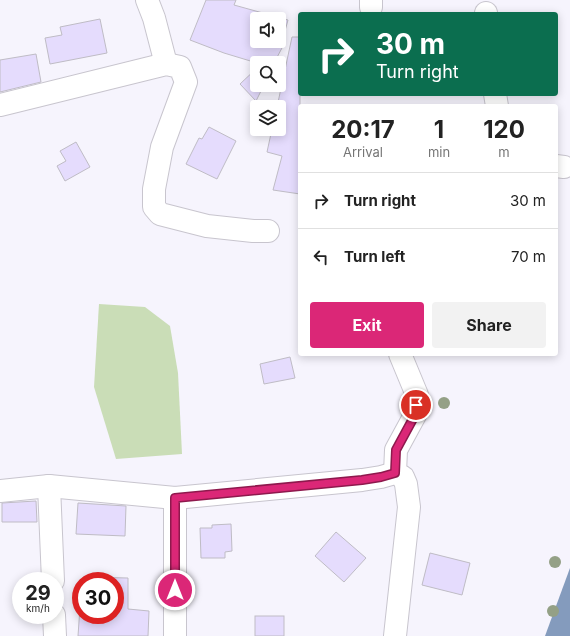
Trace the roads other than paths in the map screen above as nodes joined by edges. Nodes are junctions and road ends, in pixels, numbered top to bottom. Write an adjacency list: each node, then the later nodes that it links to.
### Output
1 (148, 0): 2 (street)
2 (166, 64): 3 (street); 4 (street)
3 (0, 105)
4 (268, 231)
5 (401, 356): 6 (street)
6 (395, 473): 9 (street); 14 (street)
7 (49, 486): 8 (street); 9 (street); 10 (street)
8 (0, 490)
9 (175, 498): 13 (street)
10 (53, 572)
11 (54, 624): 12 (street)
12 (55, 636)
13 (175, 636)
14 (395, 636)

